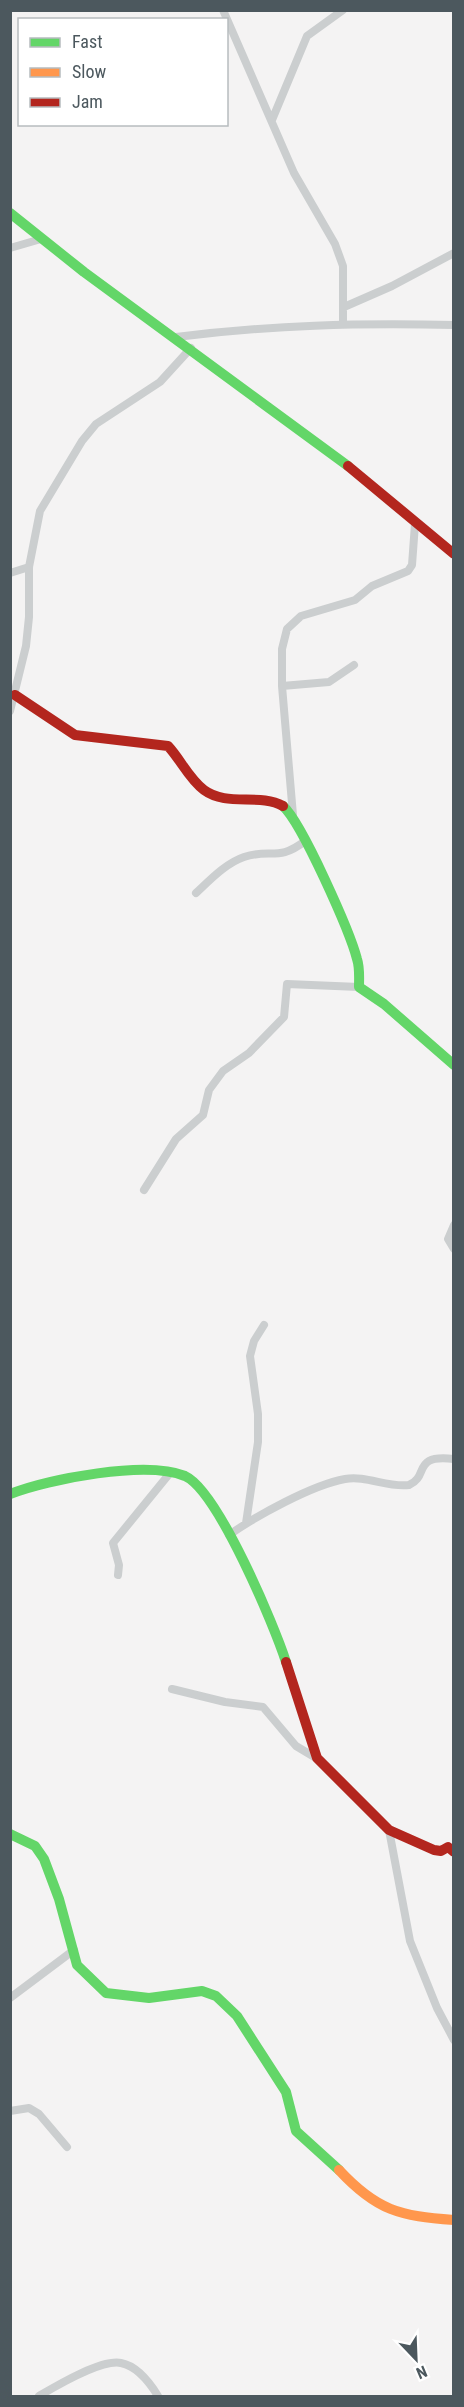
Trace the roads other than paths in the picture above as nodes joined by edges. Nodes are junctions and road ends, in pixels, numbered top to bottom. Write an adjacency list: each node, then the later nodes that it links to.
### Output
1 (343, 10): 3 (street)
2 (228, 21): 3 (street)
3 (272, 120): 8 (street)
4 (10, 213): 5 (street)
5 (41, 239): 6 (street); 11 (street)
6 (10, 248)
7 (453, 253): 8 (street)
8 (344, 307): 9 (street)
9 (343, 323): 10 (street); 11 (street)
10 (453, 324)
11 (176, 337): 12 (street)
12 (191, 348): 13 (street); 15 (street)
13 (416, 524): 14 (street); 18 (street)
14 (453, 554)
15 (29, 567): 16 (street); 19 (street)
16 (10, 573)
17 (354, 665): 18 (street)
18 (282, 686): 21 (street)
19 (15, 695): 20 (street); 21 (street)
20 (10, 711)
21 (293, 816): 22 (street)
22 (305, 841): 23 (street); 24 (street)
23 (196, 893)
24 (359, 987): 25 (street); 26 (street)
25 (453, 1065)
26 (144, 1190)
27 (453, 1225): 28 (street)
28 (453, 1249)
29 (264, 1325): 33 (street)
30 (453, 1459): 33 (street)
31 (170, 1473): 32 (street); 34 (street); 35 (street)
32 (10, 1494)
33 (246, 1523): 34 (street)
34 (229, 1535): 37 (street)
35 (118, 1575)
36 (172, 1689): 37 (street)
37 (317, 1758): 38 (street)
38 (389, 1830): 40 (street); 43 (street)
39 (10, 1834): 41 (street)
40 (452, 1847)
41 (74, 1950): 42 (street); 46 (street)
42 (10, 1998)
43 (453, 2040)
44 (10, 2111): 45 (street)
45 (67, 2147)
46 (453, 2220)
47 (39, 2397): 48 (street)
48 (158, 2397)

